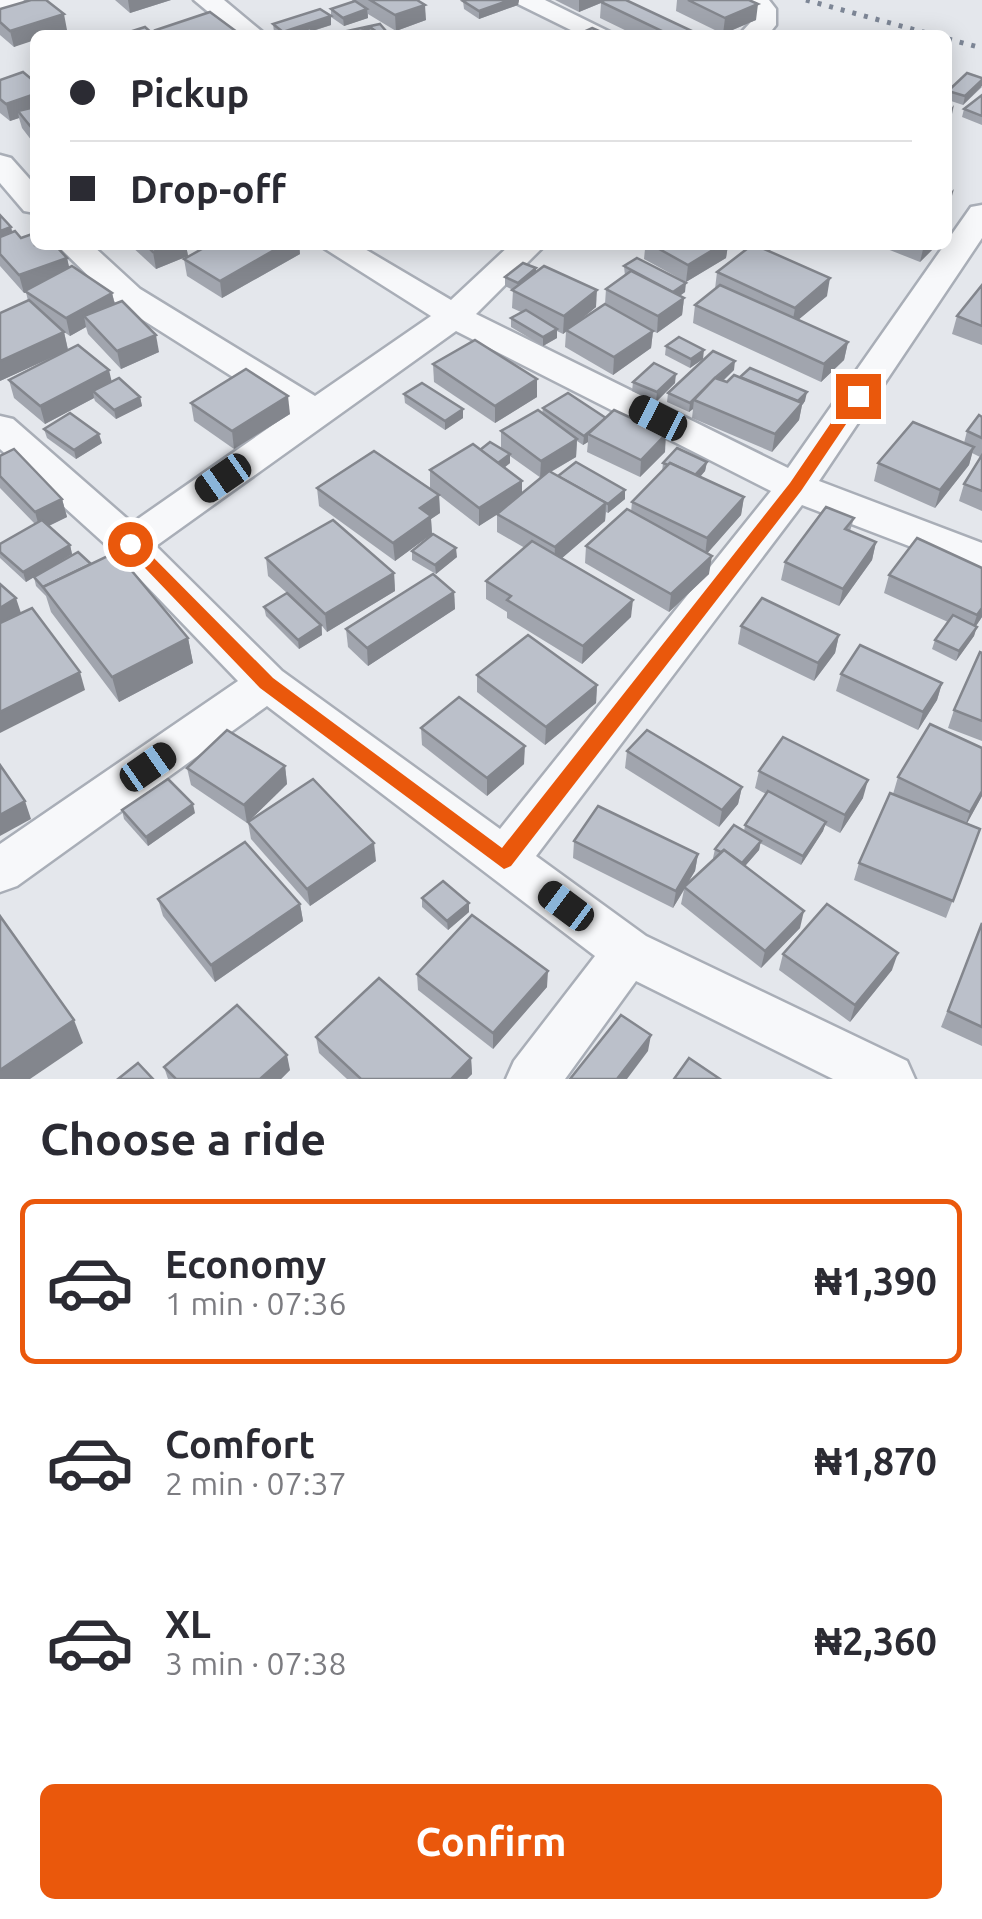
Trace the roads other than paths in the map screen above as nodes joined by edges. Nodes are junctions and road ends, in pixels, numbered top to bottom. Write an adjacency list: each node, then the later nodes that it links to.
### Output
1 (11, 0): 4 (street)
2 (207, 0): 6 (street)
3 (523, 0): 7 (street)
4 (0, 2)
5 (756, 2): 8 (street)
6 (246, 30)
7 (592, 30)
8 (757, 30)
9 (0, 164): 10 (street)
10 (30, 198)
11 (982, 214): 18 (street)
12 (78, 250): 16 (street)
13 (343, 250): 15 (street)
14 (524, 250): 15 (street)
15 (454, 316): 16 (street); 18 (street)
16 (316, 413): 19 (street)
17 (6, 442): 19 (street)
18 (795, 487): 20 (street); 22 (street)
19 (130, 544): 21 (street)
20 (982, 559)
21 (267, 683): 22 (street); 23 (street)
22 (504, 860): 24 (street)
23 (0, 871)
24 (628, 952): 25 (street); 26 (street)
25 (533, 1079)
26 (888, 1079)

